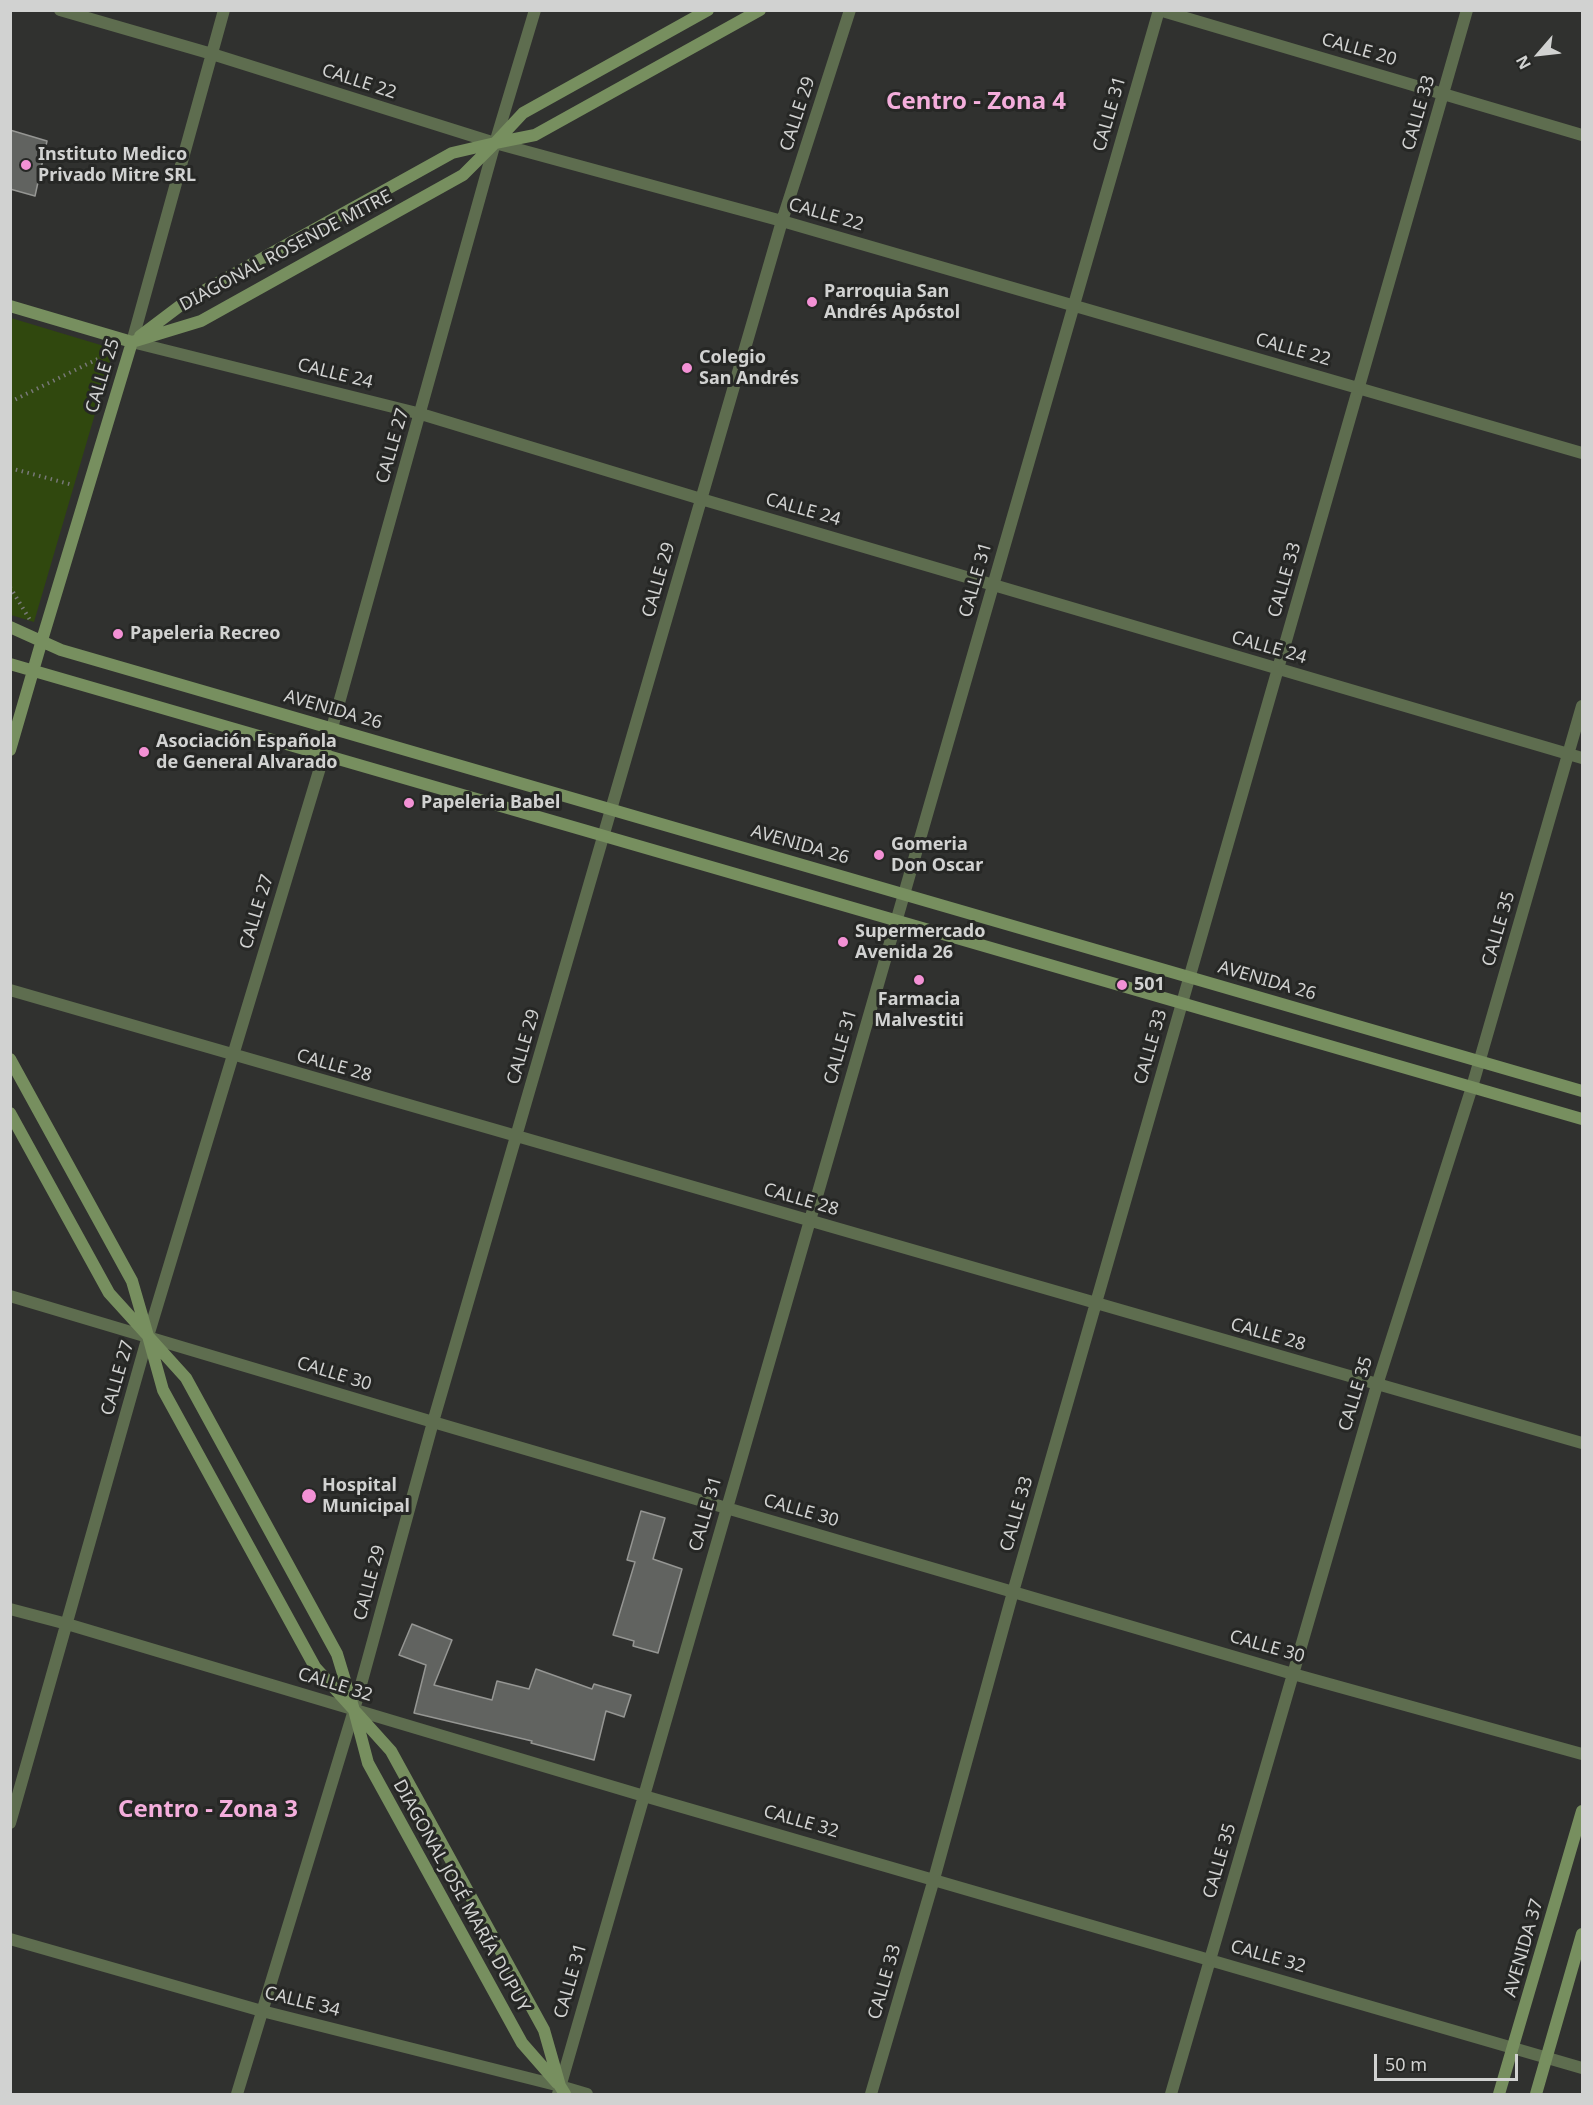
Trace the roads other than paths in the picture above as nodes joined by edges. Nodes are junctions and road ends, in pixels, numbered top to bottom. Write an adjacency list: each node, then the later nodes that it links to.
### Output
1 (60, 10): 9 (street, CALLE 22)
2 (224, 10): 9 (street, CALLE 25)
3 (535, 10): 12 (street, CALLE 27)
4 (708, 10): 12 (main road, DIAGONAL ROSENDE MITRE)
5 (760, 10): 12 (main road, DIAGONAL ROSENDE MITRE)
6 (850, 10): 13 (street, CALLE 29)
7 (1159, 10): 10 (street, CALLE 20); 14 (street, CALLE 31)
8 (1467, 10): 10 (street, CALLE 33)
9 (212, 54): 12 (street, CALLE 22); 16 (street, CALLE 25)
10 (1443, 94): 11 (street, CALLE 20); 17 (street, CALLE 33)
11 (1582, 135)
12 (495, 144): 13 (street, CALLE 22); 16 (main road, DIAGONAL ROSENDE MITRE); 16 (main road, DIAGONAL ROSENDE MITRE); 18 (street, CALLE 27)
13 (782, 221): 14 (street, CALLE 22); 20 (street, CALLE 29)
14 (1074, 305): 17 (street, CALLE 22); 21 (street, CALLE 31)
15 (10, 306): 16 (main road, CALLE 24)
16 (132, 342): 18 (street, CALLE 24); 23 (main road, CALLE 25)
17 (1359, 389): 19 (street, CALLE 22); 25 (street, CALLE 33)
18 (421, 414): 20 (street, CALLE 24); 28 (street, CALLE 27)
19 (1582, 453)
20 (701, 499): 21 (street, CALLE 24); 33 (street, CALLE 29)
21 (993, 585): 25 (street, CALLE 24); 35 (street, CALLE 31)
22 (10, 627): 23 (main road, AVENIDA 26)
23 (42, 640): 26 (main road, CALLE 25); 28 (main road, AVENIDA 26)
24 (10, 664): 26 (main road)
25 (1278, 669): 30 (street, CALLE 24); 37 (street, CALLE 33)
26 (33, 670): 29 (main road, CALLE 25); 31 (main road)
27 (1582, 706): 30 (street, CALLE 35)
28 (332, 728): 31 (street, CALLE 27); 33 (main road, AVENIDA 26)
29 (10, 750)
30 (1568, 753): 32 (street, CALLE 24); 42 (street, CALLE 35)
31 (324, 754): 34 (main road); 40 (street, CALLE 27)
32 (1582, 758)
33 (611, 809): 34 (street, CALLE 29); 35 (main road, AVENIDA 26)
34 (604, 835): 36 (main road); 47 (street, CALLE 29)
35 (903, 894): 36 (street, CALLE 31); 37 (main road, AVENIDA 26)
36 (896, 920): 39 (main road); 48 (street, CALLE 31)
37 (1190, 977): 39 (street, CALLE 33); 42 (main road, AVENIDA 26)
38 (10, 990): 40 (street, CALLE 28)
39 (1183, 1003): 43 (main road); 50 (street, CALLE 33)
40 (232, 1055): 47 (street, CALLE 28); 51 (street, CALLE 27)
41 (10, 1059): 51 (main road, DIAGONAL JOSÉ MARÍA DUPUY)
42 (1479, 1061): 43 (street, CALLE 35); 44 (main road, AVENIDA 26)
43 (1472, 1087): 46 (main road); 52 (street, CALLE 35)
44 (1582, 1091)
45 (10, 1113): 51 (main road, DIAGONAL JOSÉ MARÍA DUPUY)
46 (1582, 1119)
47 (516, 1137): 48 (street, CALLE 28); 53 (street, CALLE 29)
48 (810, 1221): 50 (street, CALLE 28); 55 (street, CALLE 31)
49 (10, 1296): 51 (street, CALLE 30)
50 (1096, 1304): 52 (street, CALLE 28); 56 (street, CALLE 33)
51 (148, 1336): 53 (street, CALLE 30); 58 (street, CALLE 27); 60 (main road, DIAGONAL JOSÉ MARÍA DUPUY); 60 (main road, DIAGONAL JOSÉ MARÍA DUPUY)
52 (1377, 1385): 54 (street, CALLE 28); 59 (street, CALLE 35)
53 (433, 1422): 55 (street, CALLE 30); 60 (street, CALLE 29)
54 (1582, 1443)
55 (727, 1508): 56 (street, CALLE 30); 62 (street, CALLE 31)
56 (1013, 1592): 59 (street, CALLE 30); 65 (street, CALLE 33)
57 (10, 1609): 58 (street, CALLE 32)
58 (67, 1624): 60 (street, CALLE 32); 64 (street, CALLE 27)
59 (1293, 1674): 61 (street, CALLE 30); 68 (street, CALLE 35)
60 (354, 1710): 62 (street, CALLE 32); 69 (street, CALLE 29); 73 (main road, DIAGONAL JOSÉ MARÍA DUPUY); 73 (main road, DIAGONAL JOSÉ MARÍA DUPUY)
61 (1582, 1754)
62 (644, 1796): 65 (street, CALLE 32); 73 (street, CALLE 31)
63 (1582, 1811): 70 (main road, AVENIDA 37)
64 (10, 1823)
65 (934, 1879): 68 (street, CALLE 32); 76 (street, CALLE 33)
66 (1582, 1934): 71 (main road)
67 (10, 1939): 69 (street, CALLE 34)
68 (1211, 1959): 70 (street, CALLE 32); 77 (street, CALLE 35)
69 (262, 2011): 73 (street, CALLE 34); 74 (street, CALLE 29)
70 (1513, 2048): 71 (street, CALLE 32); 78 (main road, AVENIDA 37)
71 (1546, 2058): 72 (street, CALLE 32); 79 (main road)
72 (1582, 2068)
73 (561, 2092): 75 (street, CALLE 34)
74 (237, 2094)
75 (586, 2094)
76 (871, 2094)
77 (1172, 2094)
78 (1499, 2094)
79 (1536, 2094)

